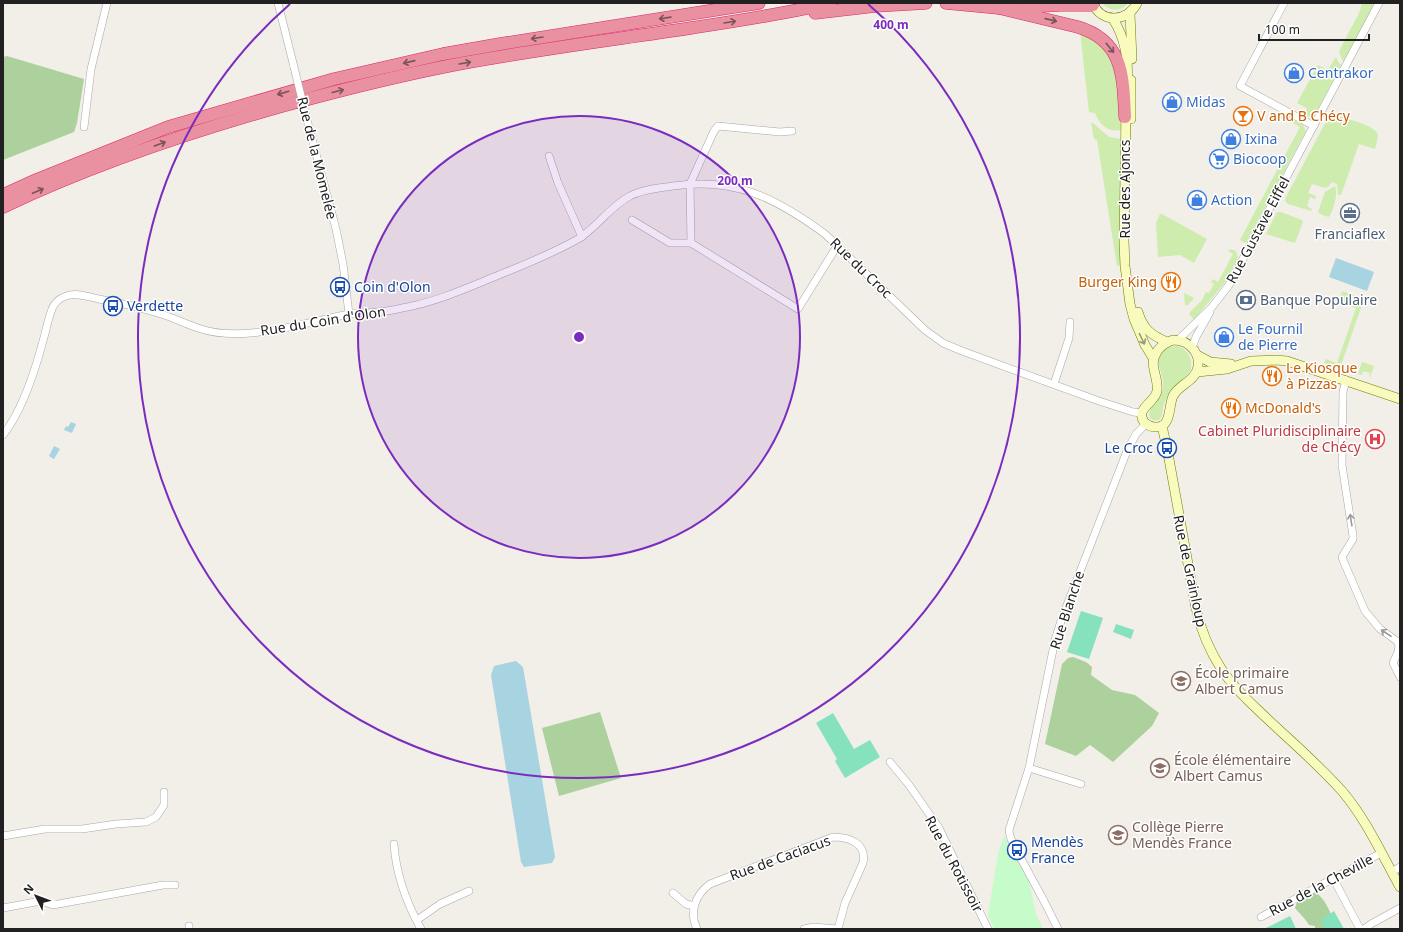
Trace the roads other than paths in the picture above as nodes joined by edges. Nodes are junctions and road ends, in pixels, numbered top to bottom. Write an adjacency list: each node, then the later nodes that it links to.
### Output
1 (107, 3): 19 (street)
2 (278, 3): 30 (street, Rue de la Momelée, bridge)
3 (733, 3): 13 (highway)
4 (759, 3): 13 (highway)
5 (830, 3): 15 (highway)
6 (926, 3): 15 (highway)
7 (946, 3): 12 (highway)
8 (1137, 3): 14 (street)
9 (1284, 3): 18 (street)
10 (1379, 3): 18 (street, Rue Gustave Eiffel)
11 (1093, 4): 12 (highway); 16 (street)
12 (1000, 8): 17 (highway, one-way to 17)
13 (692, 14): 23 (highway, one-way to 23)
14 (1130, 14): 16 (street); 33 (street, Rue des Ajoncs)
15 (751, 18): 24 (highway, one-way to 15)
16 (1113, 19): 17 (street, Rue des Ajoncs)
17 (1125, 117): 35 (street, Rue des Ajoncs, one-way to 35)
18 (1314, 126): 29 (street, Rue Gustave Eiffel)
19 (84, 127)
20 (792, 131): 22 (street)
21 (549, 156): 26 (street)
22 (690, 184): 26 (street, Rue du Croc); 27 (street); 28 (street, Rue du Croc)
23 (3, 195)
24 (3, 207)
25 (632, 220): 27 (street)
26 (582, 237): 30 (street, Rue du Coin d'Olon)
27 (691, 243): 28 (street)
28 (837, 246): 39 (street, Rue du Croc)
29 (1212, 307): 32 (street, Rue Gustave Eiffel); 34 (street, Rue Gustave Eiffel)
30 (349, 314): 44 (street, Rue du Coin d'Olon)
31 (1070, 322): 39 (street)
32 (1178, 340): 33 (street); 34 (street)
33 (1167, 342): 35 (street)
34 (1195, 352): 36 (street); 37 (street)
35 (1153, 358): 41 (street)
36 (1239, 364): 37 (street); 38 (street)
37 (1197, 372): 43 (street)
38 (1346, 380): 40 (street); 45 (street, one-way to 38)
39 (1054, 384): 41 (street, Rue du Croc)
40 (1400, 399)
41 (1142, 413): 42 (street)
42 (1146, 424): 43 (street); 47 (street, Rue Blanche)
43 (1162, 426): 52 (street, Rue de Grainloup)
44 (3, 434)
45 (1400, 677)
46 (890, 762): 69 (street, Rue du Rotissoir)
47 (1029, 768): 48 (street); 70 (street, Rue Blanche)
48 (1081, 784)
49 (164, 792): 50 (street)
50 (3, 836)
51 (394, 844): 64 (street)
52 (1381, 853): 54 (street, Rue de Grainloup); 55 (street, Rue de la Cheville)
53 (1400, 867): 54 (street)
54 (1392, 872): 57 (street, Rue de Grainloup)
55 (1333, 878): 63 (street, Rue de la Cheville); 71 (street)
56 (175, 885): 61 (street)
57 (1400, 887)
58 (469, 891): 64 (street)
59 (673, 893): 60 (street)
60 (694, 906): 66 (street); 68 (street, Rue de Caciacus)
61 (3, 908)
62 (1400, 908): 72 (street)
63 (1261, 917)
64 (417, 920): 65 (street)
65 (419, 928)
66 (697, 929)
67 (804, 929): 68 (street)
68 (838, 929)
69 (988, 929)
70 (1058, 929)
71 (1360, 929)
72 (1364, 929)

